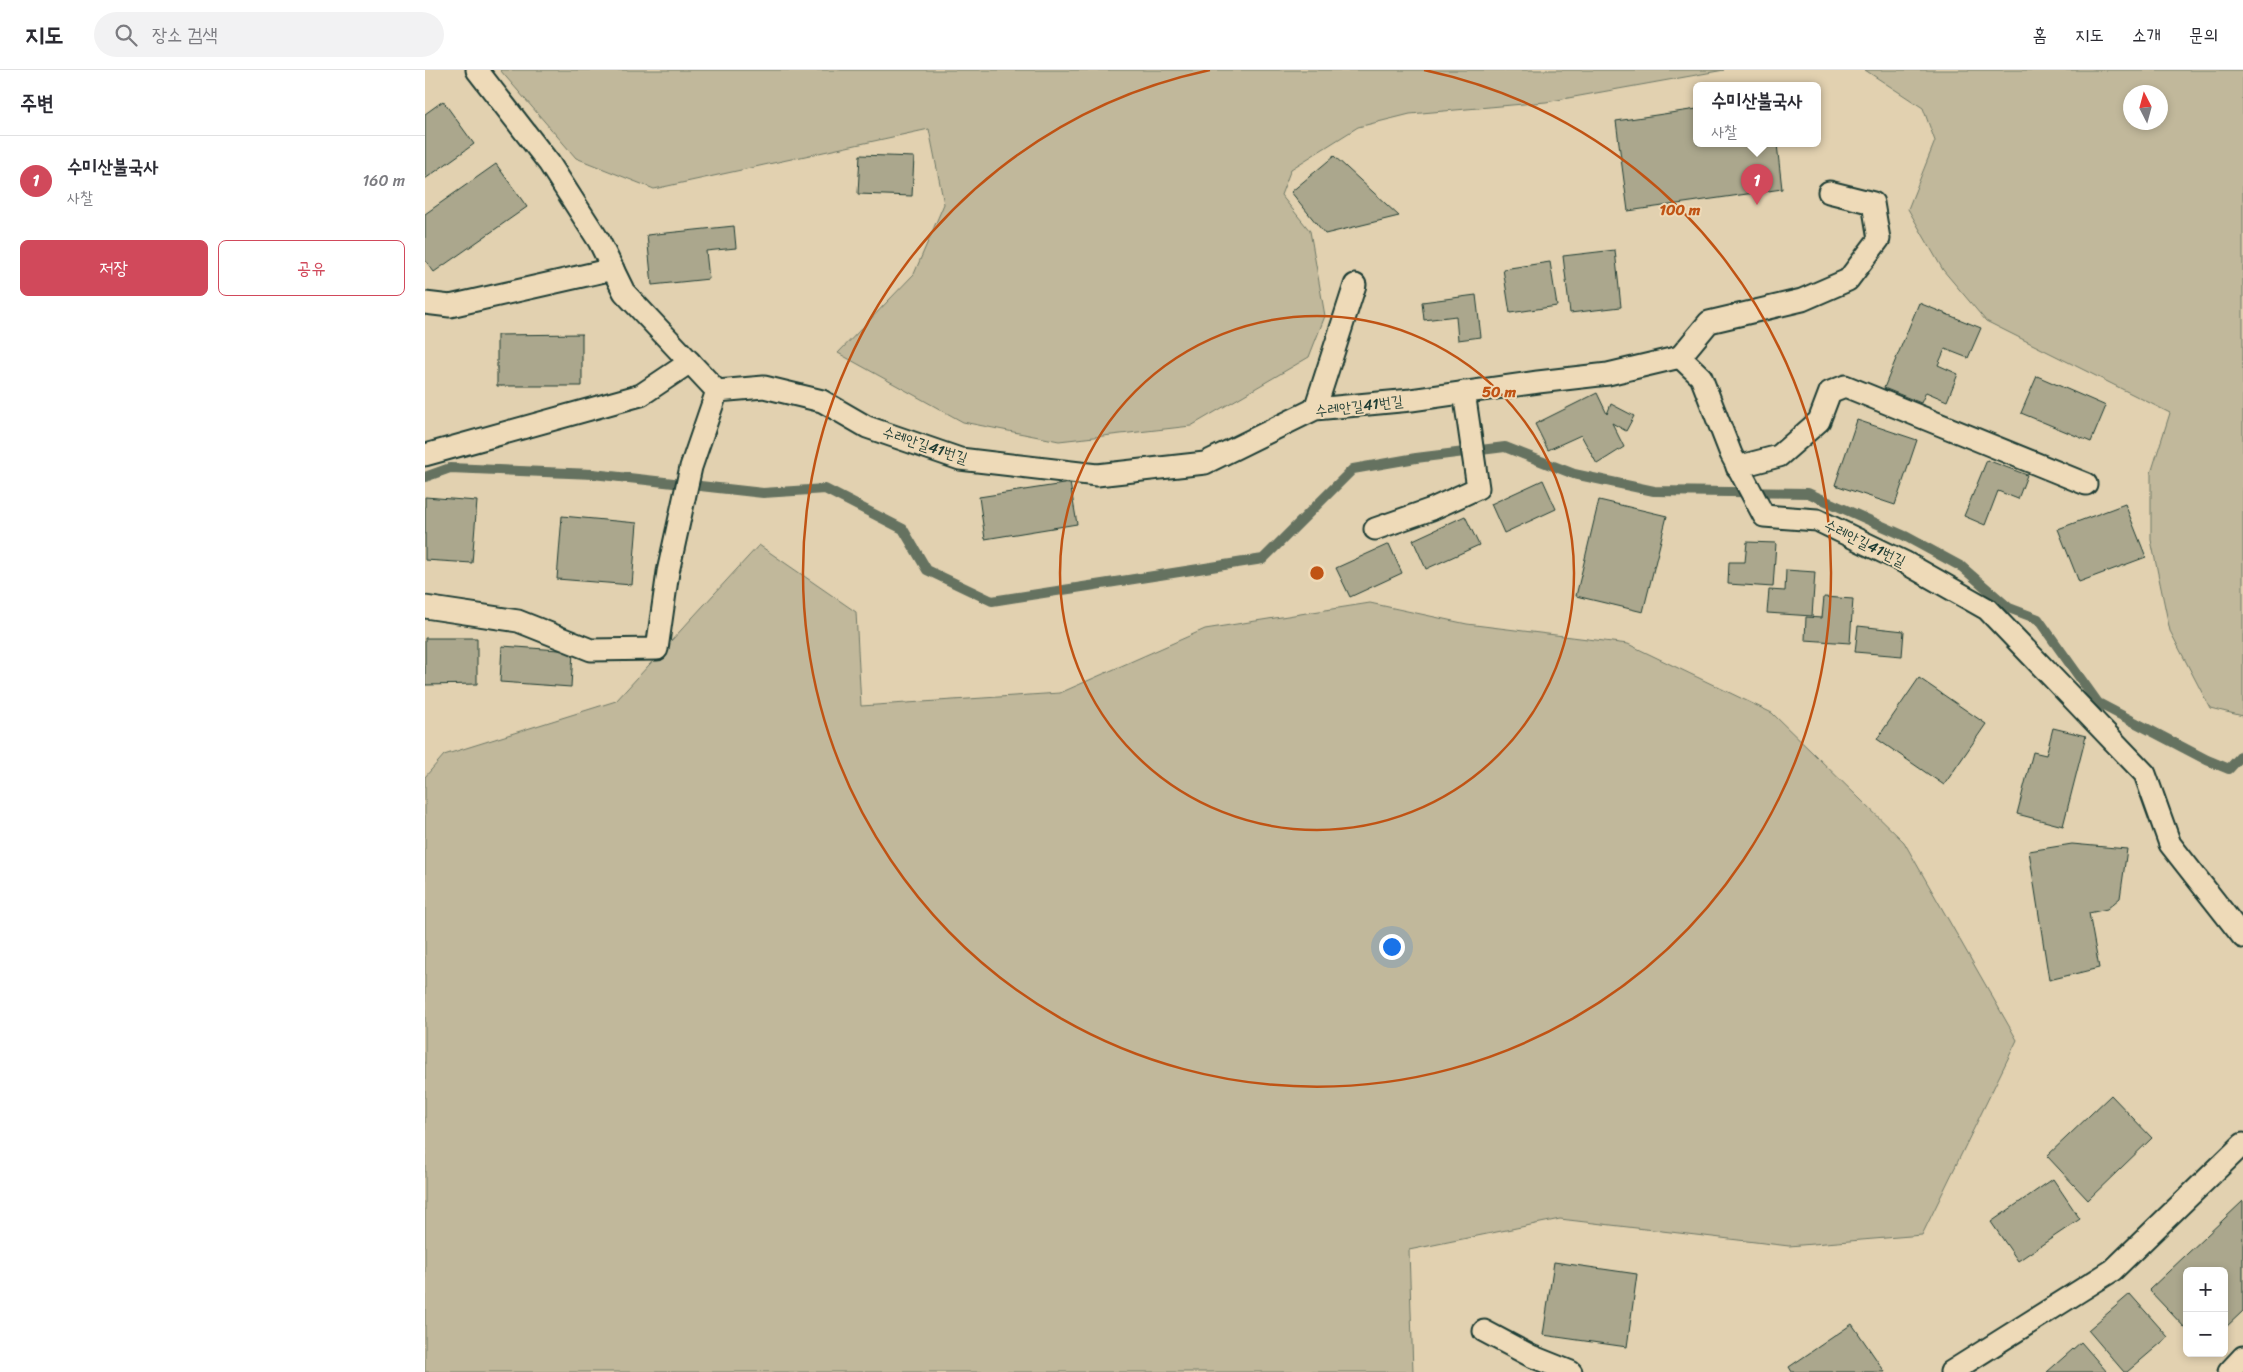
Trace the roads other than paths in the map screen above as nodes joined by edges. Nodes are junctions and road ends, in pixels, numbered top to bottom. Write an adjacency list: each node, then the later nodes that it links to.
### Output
1 (477, 70): 3 (lane)
2 (1829, 192): 6 (lane)
3 (613, 269): 5 (lane); 7 (lane)
4 (1355, 285): 10 (lane)
5 (425, 303)
6 (1681, 357): 9 (lane, 수레안길41번길); 12 (lane, 수레안길41번길)
7 (690, 362): 8 (lane); 11 (lane)
8 (717, 391): 10 (lane, 수레안길41번길); 15 (lane)
9 (1463, 392): 10 (lane, 수레안길41번길); 14 (lane)
10 (1315, 409)
11 (425, 455)
12 (1741, 474): 13 (lane); 16 (lane, 수레안길41번길)
13 (2086, 484)
14 (1375, 528)
15 (425, 607)
16 (2243, 937)
17 (2243, 1144): 21 (lane)
18 (1484, 1331): 20 (lane)
19 (2243, 1357): 22 (lane)
20 (1571, 1372)
21 (1951, 1372)
22 (2229, 1372)

